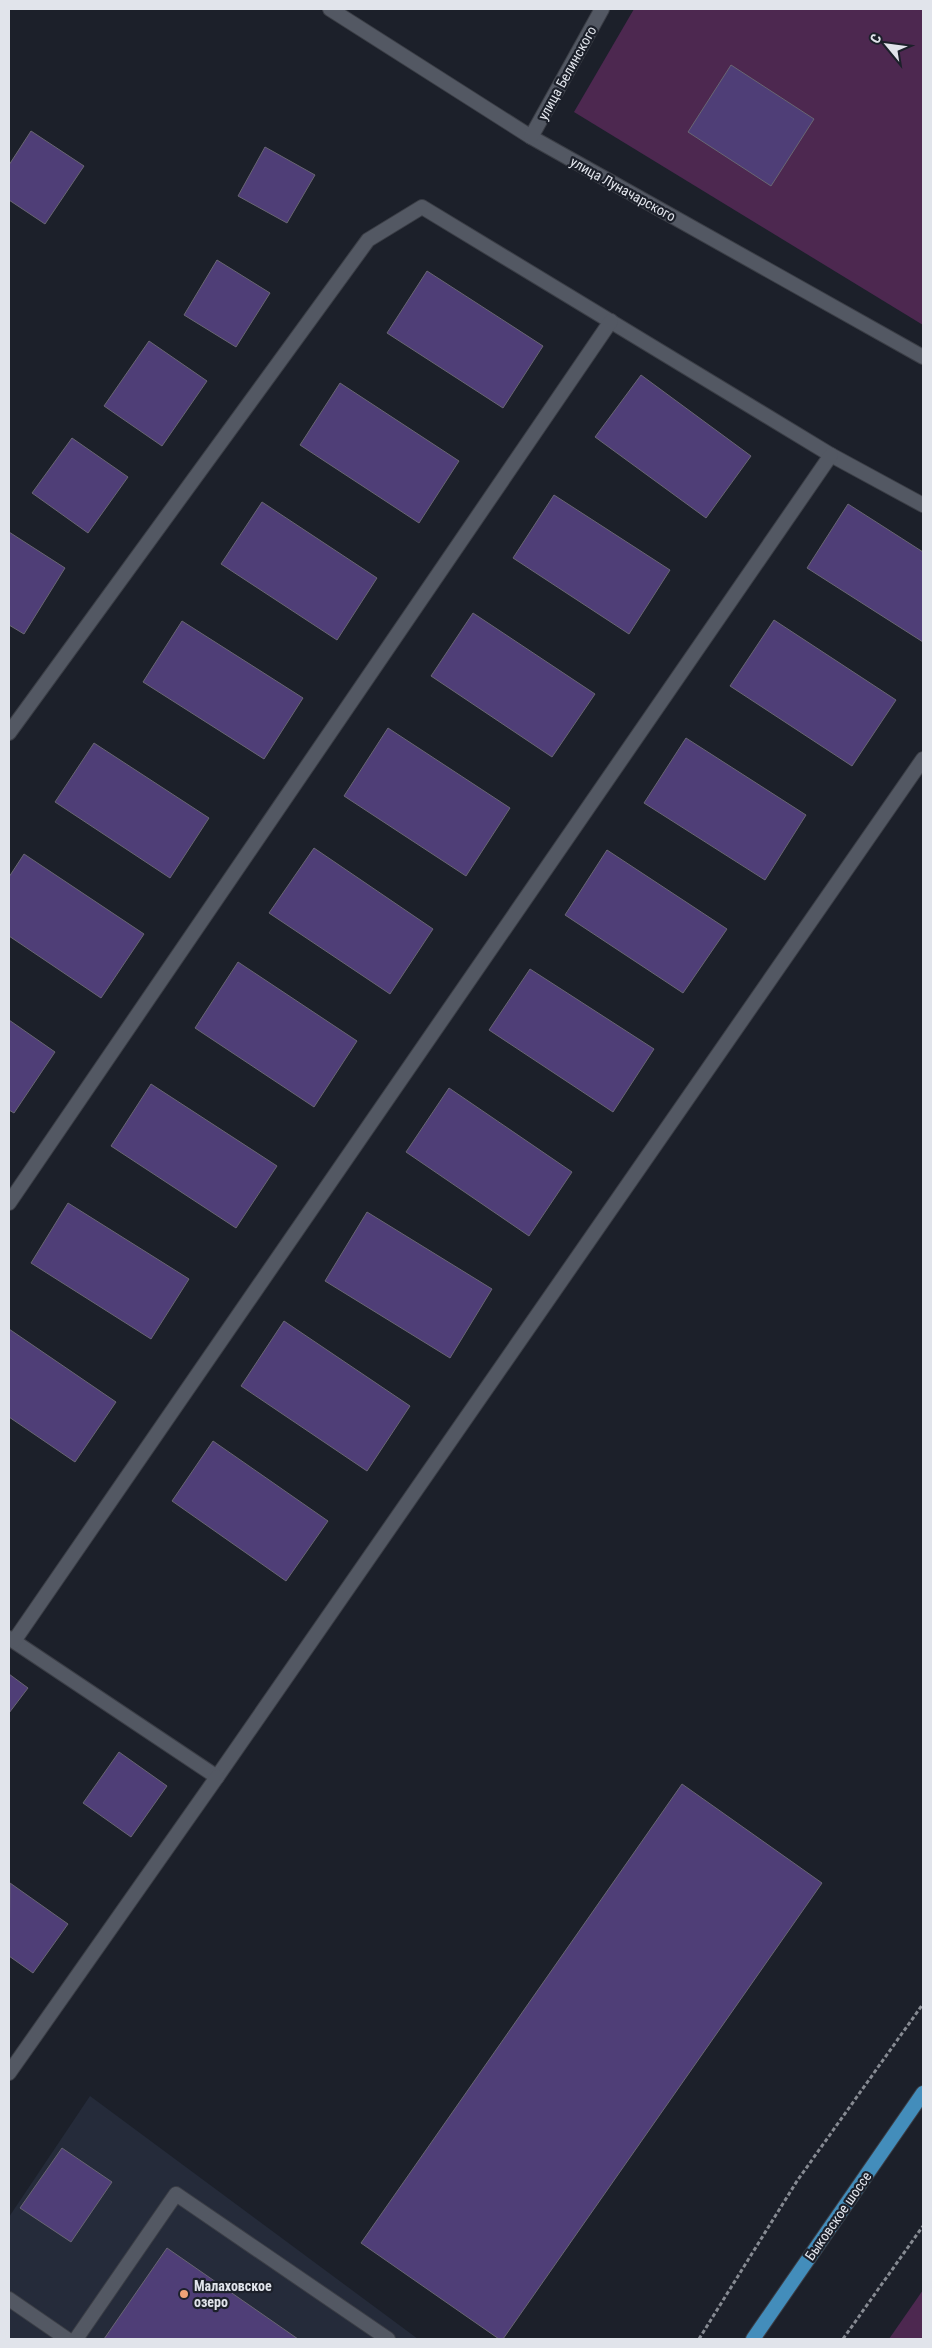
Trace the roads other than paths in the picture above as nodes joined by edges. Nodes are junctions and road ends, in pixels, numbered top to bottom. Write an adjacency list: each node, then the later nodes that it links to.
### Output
1 (330, 9): 3 (street, улица Луначарского)
2 (602, 9): 3 (street, улица Белинского)
3 (531, 137): 5 (street, улица Луначарского)
4 (611, 321): 6 (street); 8 (street); 10 (street)
5 (923, 357)
6 (831, 455): 7 (street); 11 (street)
7 (923, 505)
8 (9, 733)
9 (923, 759): 12 (street)
10 (9, 1203)
11 (11, 1639): 12 (street)
12 (217, 1777): 13 (street)
13 (9, 2073)
14 (923, 2093): 19 (main road, Быковское шоссе)
15 (9, 2299): 16 (street)
16 (67, 2339)
17 (76, 2339): 18 (street)
18 (388, 2339)
19 (753, 2339)

